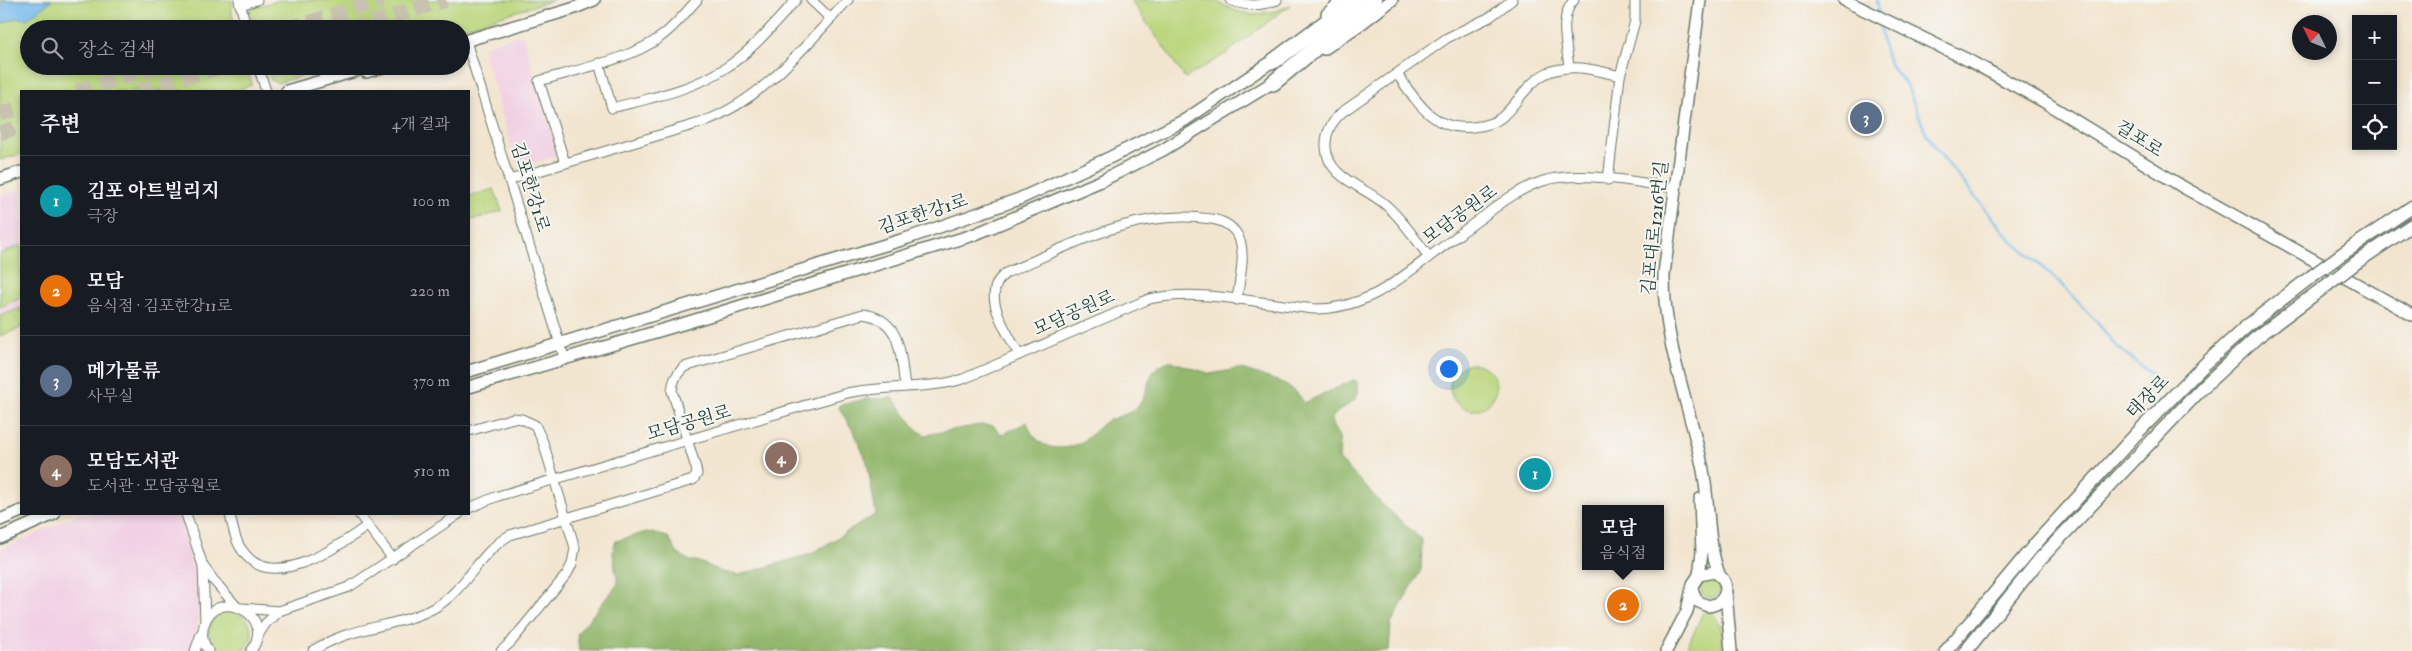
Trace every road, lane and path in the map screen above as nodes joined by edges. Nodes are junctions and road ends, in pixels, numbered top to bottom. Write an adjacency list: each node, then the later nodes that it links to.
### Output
1 (258, 0): 19 (street)
2 (594, 0): 22 (street)
3 (697, 0): 25 (street)
4 (796, 0): 25 (street)
5 (811, 0): 20 (street)
6 (848, 0): 20 (street)
7 (1230, 0): 8 (street)
8 (1277, 0)
9 (1342, 0): 23 (street, 김포한강1로)
10 (1356, 0): 23 (highway)
11 (1374, 0): 32 (highway)
12 (1392, 0): 32 (street, 김포한강1로)
13 (1512, 0): 27 (street)
14 (1574, 0): 26 (street)
15 (1635, 0): 31 (street)
16 (1693, 0): 41 (street, 김포대로1216번길)
17 (1700, 0): 41 (street, 김포대로1216번길)
18 (1844, 0): 46 (street, 걸포로)
19 (240, 3): 21 (street)
20 (830, 19): 36 (street)
21 (245, 20)
22 (470, 39)
23 (1274, 61): 47 (street, 김포한강1로)
24 (470, 62): 39 (street, 김포한강1로)
25 (598, 63): 36 (street)
26 (1569, 67): 27 (street); 31 (street)
27 (1397, 74): 44 (street)
28 (261, 75): 33 (street)
29 (341, 75): 34 (street)
30 (356, 75): 35 (street)
31 (1620, 76): 40 (street)
32 (1273, 83): 49 (street, 김포한강1로)
33 (266, 90)
34 (290, 90)
35 (305, 90)
36 (565, 164): 39 (street)
37 (20, 174): 38 (street)
38 (0, 180)
39 (509, 180): 47 (street, 김포한강1로)
40 (1608, 180): 41 (street, 모담공원로); 44 (street, 모담공원로)
41 (1672, 188): 69 (street, 김포대로1216번길); 70 (street, 김포대로1216번길)
42 (2412, 207): 87 (main road, 태장로, bridge)
43 (2412, 225): 88 (main road, 태장로, bridge)
44 (1430, 257): 45 (street, 모담공원로)
45 (1237, 300): 48 (street, 모담공원로); 48 (street)
46 (2412, 315)
47 (559, 343): 49 (street, 김포한강1로); 50 (street, 김포한강1로)
48 (1019, 355): 51 (street, 모담공원로)
49 (564, 358): 52 (street, 김포한강1로)
50 (470, 371)
51 (905, 386): 54 (street, 모담공원로); 54 (street)
52 (470, 387)
53 (470, 431): 55 (street)
54 (687, 440): 55 (street, 모담공원로); 63 (street)
55 (554, 479): 56 (street, 모담공원로); 63 (street)
56 (470, 508)
57 (20, 511): 64 (street)
58 (52, 515): 66 (street)
59 (186, 515): 68 (street)
60 (230, 515): 65 (street)
61 (360, 515): 65 (street)
62 (458, 515): 67 (street)
63 (568, 518): 82 (street); 83 (street)
64 (0, 520)
65 (367, 526): 67 (street)
66 (0, 538)
67 (393, 559): 75 (street)
68 (203, 566): 74 (street); 77 (street)
69 (1719, 574): 70 (street); 72 (street)
70 (1699, 575): 71 (street)
71 (1692, 590): 73 (street); 84 (street)
72 (1726, 593): 73 (street); 76 (street)
73 (1708, 604): 76 (street); 85 (street)
74 (240, 608): 75 (street); 77 (street); 78 (street)
75 (279, 611): 78 (street)
76 (1727, 618): 86 (street)
77 (203, 627): 79 (street); 80 (street)
78 (257, 637): 81 (street)
79 (194, 651)
80 (209, 651)
81 (251, 651)
82 (313, 651)
83 (501, 651)
84 (1666, 651)
85 (1670, 651)
86 (1731, 651)
87 (1946, 651)
88 (1966, 651)

